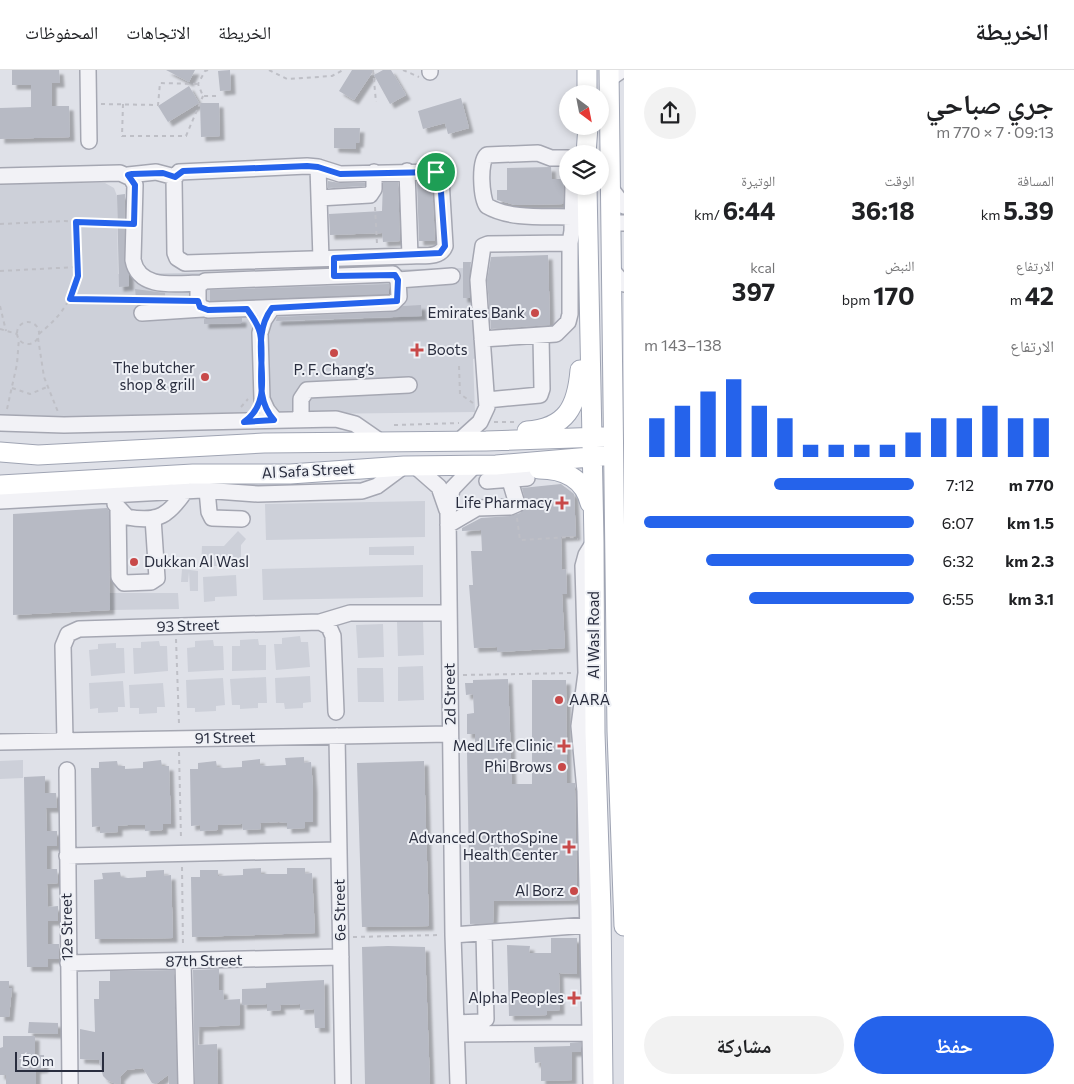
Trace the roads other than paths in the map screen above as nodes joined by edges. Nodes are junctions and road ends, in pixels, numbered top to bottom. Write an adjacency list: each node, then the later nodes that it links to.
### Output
1 (88, 70): 5 (street)
2 (587, 70): 4 (main road)
3 (613, 73): 14 (main road, Al Wasl Road)
4 (588, 85)
5 (89, 141)
6 (559, 158): 20 (street)
7 (318, 167): 9 (street); 13 (street); 17 (street)
8 (407, 171): 9 (street); 23 (street); 23 (street)
9 (374, 172): 17 (street)
10 (102, 175): 11 (street); 12 (street); 18 (street)
11 (128, 175): 13 (street); 18 (street)
12 (0, 176)
13 (175, 177): 24 (street)
14 (609, 186): 19 (street); 21 (main road, Al Wasl Road)
15 (573, 195): 20 (street)
16 (587, 195): 34 (main road, Al Wasl Road)
17 (319, 198): 24 (street)
18 (134, 206): 29 (street)
19 (624, 206)
20 (572, 217): 22 (street)
21 (620, 226): 25 (main road, Al Wasl Road)
22 (570, 243): 36 (street); 37 (street)
23 (410, 256): 24 (street)
24 (327, 258): 26 (street)
25 (616, 271): 48 (main road, Al Wasl Road)
26 (334, 276): 28 (street); 29 (street)
27 (452, 276): 28 (street)
28 (398, 280): 31 (street)
29 (200, 283): 32 (street)
30 (140, 306): 32 (street)
31 (272, 308): 33 (street); 35 (street)
32 (203, 309): 33 (street)
33 (247, 309): 35 (street)
34 (589, 325): 46 (main road); 48 (main road, Al Wasl Road)
35 (260, 333): 39 (street)
36 (541, 336): 37 (street); 40 (street)
37 (482, 339): 40 (street)
38 (409, 385): 41 (street)
39 (262, 399): 42 (street); 43 (street)
40 (480, 402): 45 (street)
41 (302, 419): 42 (street); 47 (street)
42 (274, 420): 43 (street)
43 (244, 422): 44 (street)
44 (2, 423)
45 (459, 441): 46 (main road, Al Safa Street); 47 (main road, Al Safa Street)
46 (486, 441): 48 (main road, Al Safa Street)
47 (381, 442): 50 (main road, Al Safa Street)
48 (599, 451): 54 (main road, Al Safa Street); 63 (main road, Al Wasl Road); 76 (main road, Al Wasl Road)
49 (0, 452): 50 (main road, Al Safa Street)
50 (38, 454): 51 (main road)
51 (0, 460)
52 (475, 465): 53 (main road, Al Safa Street); 54 (main road, Al Safa Street); 66 (street, 2d Street)
53 (409, 466): 57 (main road, Al Safa Street); 59 (street); 66 (street, 2d Street)
54 (491, 473): 56 (street); 63 (main road)
55 (527, 478): 56 (street)
56 (508, 479): 66 (street)
57 (0, 485)
58 (186, 490): 59 (street); 60 (street); 64 (street)
59 (207, 490): 65 (street)
60 (110, 493): 61 (street); 62 (street)
61 (0, 501)
62 (118, 509): 64 (street); 64 (street)
63 (593, 516): 67 (main road, Al Wasl Road)
64 (154, 518)
65 (242, 518)
66 (448, 519): 68 (street, 2d Street)
67 (590, 549): 82 (main road, Al Wasl Road); 83 (street)
68 (448, 613): 69 (street, 93 Street); 71 (street, 2d Street)
69 (320, 622): 70 (street); 73 (street, 93 Street)
70 (336, 712)
71 (450, 734): 72 (street, 91 Street); 86 (street, 2d Street)
72 (337, 736): 73 (street, 91 Street); 78 (street, 6e Street)
73 (65, 741): 74 (street, 91 Street)
74 (0, 742)
75 (67, 770): 79 (street, 12e Street)
76 (622, 797): 77 (main road, Al Wasl Road)
77 (623, 830): 80 (main road, Al Wasl Road)
78 (339, 850): 79 (street); 87 (street, 6e Street)
79 (67, 856): 89 (street, 12e Street)
80 (624, 866): 81 (main road, Al Wasl Road)
81 (624, 893): 84 (main road, Al Wasl Road)
82 (601, 909): 97 (main road, Al Wasl Road); 98 (main road)
83 (588, 925): 85 (street); 91 (street)
84 (624, 926)
85 (484, 933): 86 (street); 90 (street)
86 (453, 935): 90 (street, 2d Street)
87 (341, 957): 88 (street, 87th Street); 94 (street, 6e Street)
88 (183, 961): 89 (street, 87th Street); 93 (street)
89 (68, 964): 92 (street, 12e Street)
90 (456, 1028): 91 (street); 95 (street, 2d Street)
91 (590, 1033): 96 (street)
92 (70, 1084)
93 (186, 1084)
94 (343, 1084)
95 (458, 1084)
96 (591, 1084)
97 (603, 1084)
98 (613, 1084)

